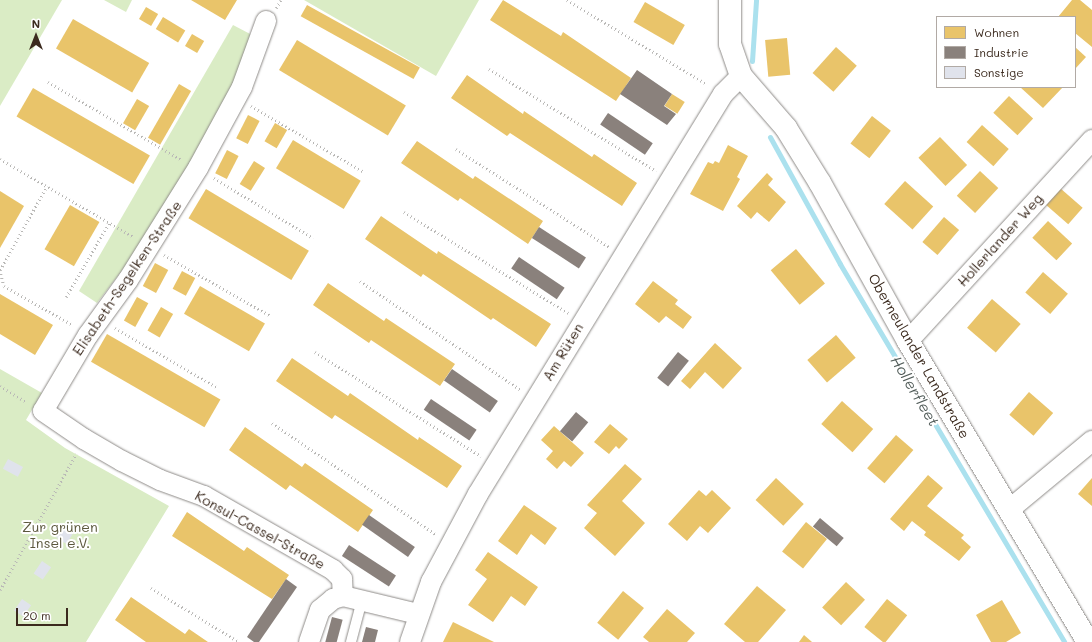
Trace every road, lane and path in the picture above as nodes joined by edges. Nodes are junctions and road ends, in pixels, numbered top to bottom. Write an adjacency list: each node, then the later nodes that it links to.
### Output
1 (567, 0): 7 (path)
2 (730, 0): 5 (street)
3 (266, 21): 8 (street, Elisabeth-Segelken-Straße)
4 (489, 69): 14 (path)
5 (741, 76): 7 (street, Am Rüten); 28 (street, Oberneulander Landstraße)
6 (48, 82): 12 (path)
7 (723, 94): 14 (street, Am Rüten)
8 (237, 97): 12 (street, Elisabeth-Segelken-Straße); 13 (path)
9 (1092, 140): 28 (street, Hollerlander Weg)
10 (456, 149): 20 (path)
11 (0, 159): 15 (path)
12 (198, 168): 18 (path); 19 (street, Elisabeth-Segelken-Straße)
13 (364, 172)
14 (670, 180): 20 (street, Am Rüten)
15 (47, 186): 17 (path); 21 (path)
16 (404, 212): 27 (path)
17 (109, 223): 19 (path); 23 (path)
18 (313, 238)
19 (150, 246): 24 (path); 26 (street, Elisabeth-Segelken-Straße)
20 (623, 256): 27 (street, Am Rüten)
21 (0, 270): 25 (path)
22 (360, 281): 32 (path)
23 (66, 297)
24 (271, 316)
25 (60, 317)
26 (100, 319): 31 (path); 33 (street, Elisabeth-Segelken-Straße)
27 (582, 321): 32 (street, Am Rüten)
28 (908, 341): 38 (street, Oberneulander Landstraße)
29 (315, 352): 37 (path)
30 (0, 386): 33 (path)
31 (218, 388)
32 (534, 400): 37 (street, Am Rüten)
33 (43, 411): 35 (street)
34 (272, 423): 39 (path)
35 (84, 439): 41 (path); 42 (street, Konsul-Cassel-Straße)
36 (1092, 441): 38 (street)
37 (495, 465): 39 (street, Am Rüten)
38 (1010, 509): 49 (street, Oberneulander Landstraße)
39 (450, 544): 44 (street, Am Rüten)
40 (151, 588): 45 (path)
41 (0, 590)
42 (343, 596): 43 (street); 46 (street)
43 (362, 600): 44 (street); 47 (lane)
44 (418, 614): 48 (street, Am Rüten)
45 (239, 642)
46 (309, 642)
47 (351, 642)
48 (410, 642)
49 (1088, 642)

